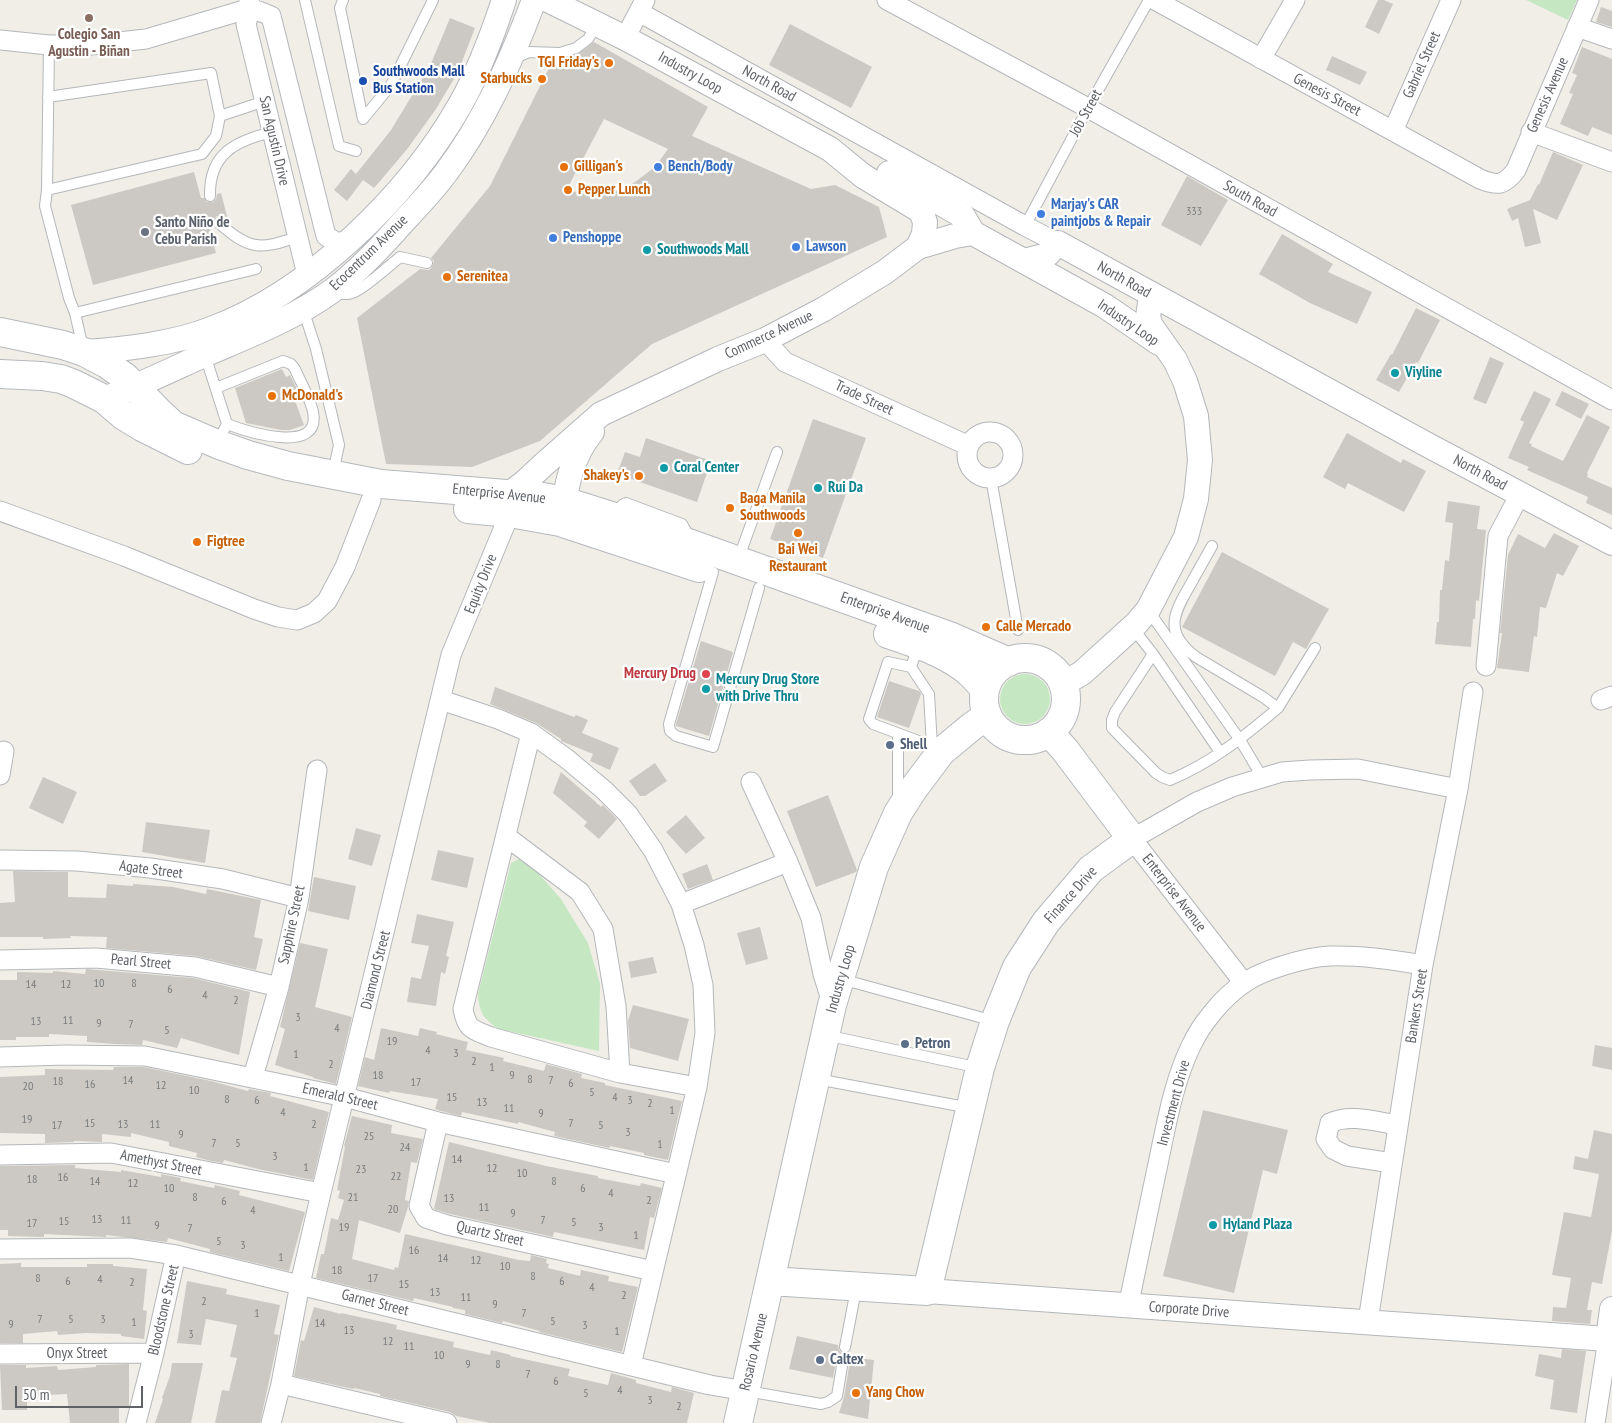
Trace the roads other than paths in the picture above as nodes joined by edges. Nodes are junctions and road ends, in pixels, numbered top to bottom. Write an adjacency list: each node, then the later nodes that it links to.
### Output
1 (305, 0): 31 (lane)
2 (344, 0): 3 (lane)
3 (433, 0)
4 (504, 0): 40 (street, Ecocentrum Avenue)
5 (534, 0): 21 (street, Ecocentrum Avenue)
6 (548, 0): 15 (street, Industry Loop)
7 (887, 0): 25 (street, South Road)
8 (1149, 0): 25 (lane, Job Street)
9 (1155, 0): 22 (street, Genesis Street)
10 (1295, 0): 22 (street)
11 (1451, 0): 27 (street, Gabriel Street)
12 (1589, 0): 16 (street, Genesis Avenue)
13 (250, 4): 20 (street); 24 (street, San Agustin Drive); 40 (street, San Agustin Drive)
14 (642, 6): 17 (street); 37 (street, North Road)
15 (598, 23): 17 (street, Industry Loop); 21 (lane)
16 (1577, 28): 18 (street); 29 (street, Genesis Avenue)
17 (625, 38): 30 (street, Industry Loop)
18 (1612, 39)
19 (0, 40): 20 (street)
20 (49, 45): 23 (lane)
21 (510, 60): 47 (street, Ecocentrum Avenue)
22 (1261, 60): 27 (street, Genesis Street)
23 (48, 97): 26 (lane); 34 (lane)
24 (265, 101): 26 (lane); 28 (street, San Agustin Drive)
25 (1088, 108): 37 (lane, Job Street); 60 (street, South Road)
26 (220, 116): 34 (lane)
27 (1393, 130): 33 (street, Genesis Street)
28 (272, 132): 35 (lane); 39 (street, San Agustin Drive)
29 (1531, 132): 32 (street); 33 (street, Genesis Avenue)
30 (830, 149): 38 (street, Industry Loop); 42 (street, Industry Loop)
31 (356, 151)
32 (1612, 162)
33 (1500, 184)
34 (47, 190): 50 (lane)
35 (210, 196)
36 (219, 223): 39 (lane)
37 (1025, 226): 41 (street, North Road)
38 (973, 233): 42 (street, Commerce Avenue); 43 (street, Industry Loop)
39 (297, 237): 46 (street, San Agustin Drive)
40 (349, 242): 46 (street, Ecocentrum Avenue)
41 (1058, 243): 43 (street); 48 (street, North Road)
42 (918, 247): 52 (street, Commerce Avenue)
43 (1024, 261): 53 (street, Industry Loop)
44 (426, 263): 47 (lane)
45 (256, 269): 50 (lane)
46 (307, 275): 54 (street, Ecocentrum Avenue)
47 (333, 290): 49 (street, Ecocentrum Avenue)
48 (1151, 294): 53 (street); 67 (street, North Road)
49 (303, 309): 55 (street, Ecocentrum Avenue); 65 (lane)
50 (75, 313): 54 (lane)
51 (0, 332): 54 (main road, Enterprise Avenue)
52 (765, 340): 61 (street, Commerce Avenue); 63 (street, Trade Street)
53 (1167, 349): 77 (street, Industry Loop)
54 (84, 352): 57 (main road, Enterprise Avenue)
55 (205, 355): 57 (street, Ecocentrum Avenue); 58 (lane)
56 (0, 374): 59 (main road, Enterprise Avenue)
57 (135, 387): 59 (street, Ecocentrum Avenue); 62 (main road, Enterprise Avenue)
58 (216, 388): 62 (lane); 62 (lane)
59 (104, 399): 68 (main road, Enterprise Avenue)
60 (1612, 400)
61 (611, 409): 69 (street, Commerce Avenue); 71 (street, Commerce Avenue)
62 (222, 434): 65 (main road, Enterprise Avenue)
63 (969, 446): 66 (street); 66 (street)
64 (777, 452): 74 (lane)
65 (332, 475): 69 (main road, Enterprise Avenue)
66 (991, 478): 78 (lane)
67 (1520, 494): 72 (street, North Road); 84 (street)
68 (371, 500): 69 (main road, Enterprise Avenue); 70 (street)
69 (509, 504): 71 (main road, Enterprise Avenue); 81 (street, Equity Drive)
70 (0, 511)
71 (562, 512): 74 (main road, Enterprise Avenue); 75 (main road, Enterprise Avenue)
72 (1612, 543)
73 (1212, 546): 89 (lane)
74 (738, 561): 83 (main road, Enterprise Avenue)
75 (713, 572): 76 (main road, Enterprise Avenue); 76 (lane)
76 (759, 588): 82 (main road, Enterprise Avenue)
77 (1140, 619): 80 (lane); 85 (street, Industry Loop); 93 (lane)
78 (1018, 630)
79 (1315, 648): 89 (lane)
80 (1153, 654): 96 (lane); 96 (lane)
81 (451, 655): 87 (street, Diamond Street)
82 (915, 656): 88 (main road, Enterprise Avenue); 92 (lane); 94 (lane)
83 (1009, 662): 85 (main road); 88 (main road)
84 (1486, 666)
85 (1063, 684): 90 (main road)
86 (1473, 692): 101 (street, Bankers Street)
87 (441, 700): 91 (street); 123 (street, Diamond Street)
88 (986, 703): 90 (main road); 94 (main road, Industry Loop)
89 (1278, 708): 93 (lane)
90 (1049, 732): 104 (main road, Enterprise Avenue)
91 (531, 733): 103 (street); 108 (street)
92 (898, 734): 94 (lane); 102 (lane)
93 (1240, 740): 96 (lane); 99 (lane)
94 (936, 749): 102 (main road, Industry Loop)
95 (4, 751): 98 (street)
96 (1220, 752)
97 (317, 770): 107 (street, Sapphire Street)
98 (0, 775)
99 (1262, 777): 101 (street, Finance Drive); 104 (street, Finance Drive)
100 (751, 782): 106 (street)
101 (1458, 789): 110 (street, Bankers Street)
102 (898, 813): 111 (main road, Industry Loop)
103 (507, 836): 119 (street); 119 (street)
104 (1132, 839): 112 (street, Enterprise Avenue); 115 (main road, Finance Drive)
105 (0, 860): 107 (street, Agate Street)
106 (788, 862): 108 (street); 114 (street)
107 (299, 898): 113 (street, Sapphire Street)
108 (681, 904): 122 (street)
109 (0, 960): 113 (street, Pearl Street)
110 (1423, 965): 112 (street, Investment Drive); 126 (street, Bankers Street)
111 (840, 979): 114 (main road, Industry Loop); 115 (lane)
112 (1244, 983): 138 (street, Investment Drive)
113 (279, 987): 120 (street, Sapphire Street)
114 (832, 1005): 116 (main road, Industry Loop)
115 (995, 1021): 118 (main road, Finance Drive)
116 (825, 1035): 118 (lane); 121 (main road, Industry Loop)
117 (0, 1057): 120 (street, Emerald Street)
118 (980, 1068): 124 (main road, Finance Drive)
119 (620, 1073): 122 (street)
120 (253, 1077): 123 (street, Emerald Street)
121 (816, 1079): 124 (lane); 134 (main road, Industry Loop)
122 (697, 1087): 129 (street)
123 (345, 1097): 125 (street, Emerald Street); 130 (street, Diamond Street)
124 (971, 1108): 137 (main road, Finance Drive)
125 (438, 1122): 129 (street, Emerald Street); 133 (street, Quartz Street)
126 (1398, 1125): 128 (street, Bankers Street); 128 (street)
127 (0, 1156): 130 (street, Amethyst Street)
128 (1392, 1163): 140 (street, Bankers Street)
129 (676, 1174): 133 (street)
130 (321, 1193): 135 (street, Diamond Street)
131 (0, 1249): 132 (street, Garnet Street)
132 (176, 1255): 135 (street, Garnet Street); 143 (street, Bloodstone Street)
133 (653, 1271): 145 (street)
134 (770, 1281): 136 (main road, Corporate Drive); 148 (main road, Rosario Avenue)
135 (300, 1284): 145 (street, Garnet Street); 147 (street, Diamond Street)
136 (854, 1286): 137 (main road, Corporate Drive); 142 (lane)
137 (927, 1291): 138 (street, Corporate Drive)
138 (1128, 1306): 140 (street, Corporate Drive)
139 (1612, 1309): 141 (street)
140 (1368, 1322): 141 (street, Corporate Drive)
141 (1610, 1339): 153 (street)
142 (845, 1347)
143 (154, 1353): 144 (street, Onyx Street); 149 (street, Bloodstone Street)
144 (0, 1354)
145 (631, 1365): 148 (street, Garnet Street)
146 (842, 1366): 148 (lane)
147 (281, 1384): 150 (street, Diamond Street); 151 (street)
148 (746, 1391): 152 (main road, Rosario Avenue)
149 (136, 1423)
150 (271, 1423)
151 (447, 1423)
152 (738, 1423)
153 (1595, 1423)

